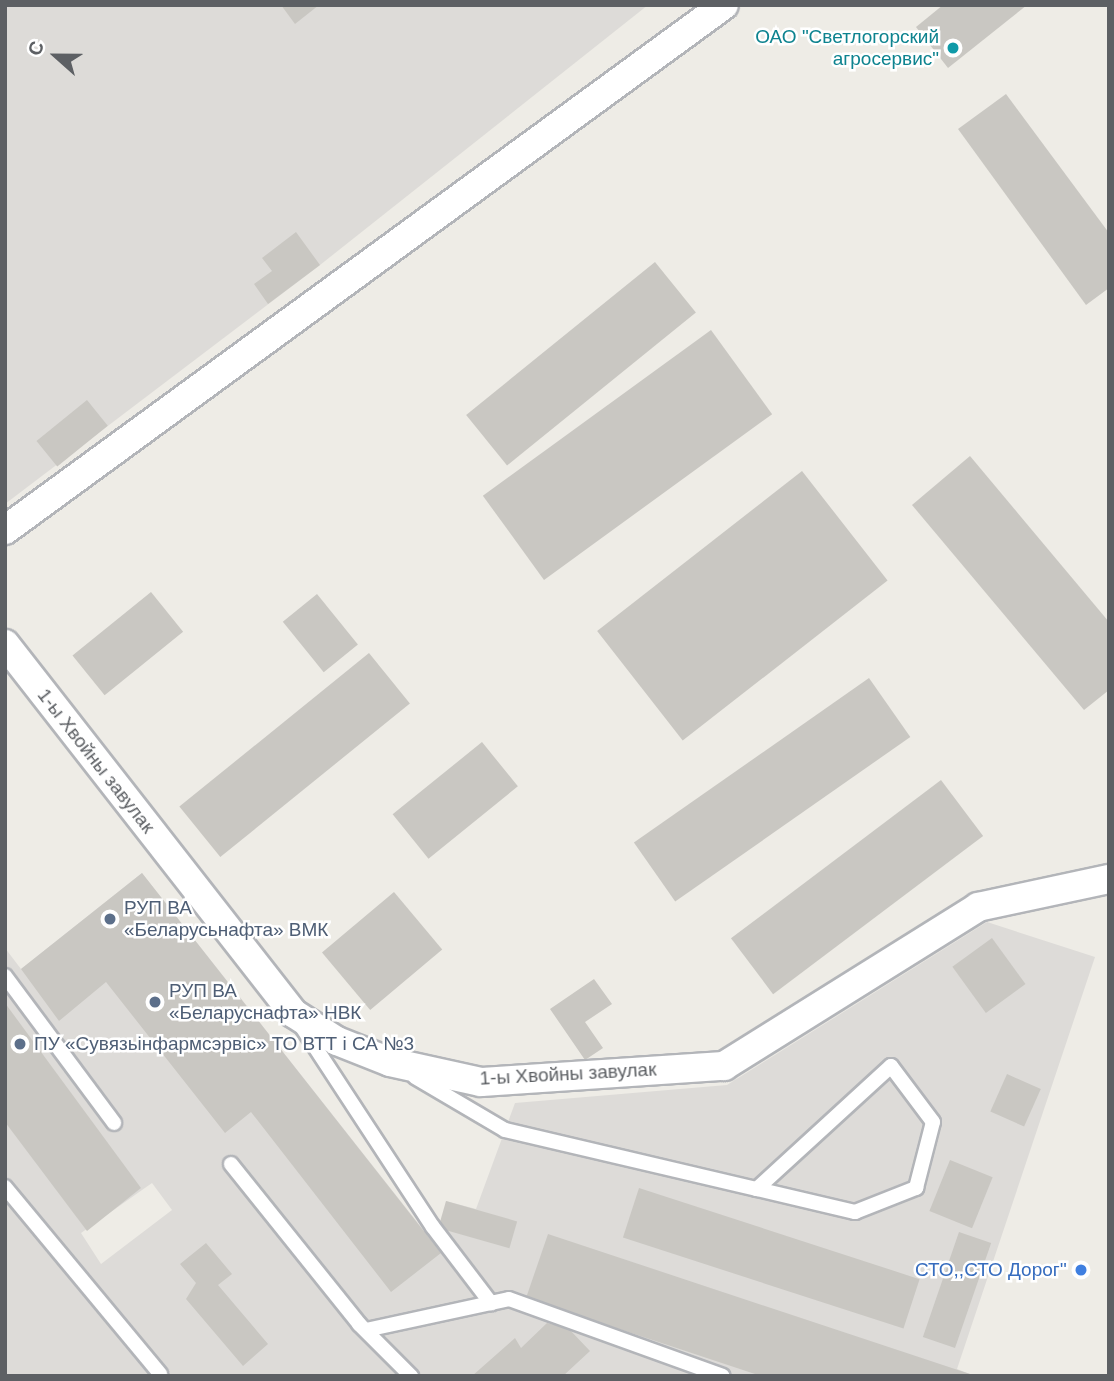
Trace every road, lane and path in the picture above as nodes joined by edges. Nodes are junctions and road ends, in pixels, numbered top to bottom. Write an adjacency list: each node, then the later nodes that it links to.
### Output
1 (724, 5): 2 (street)
2 (5, 530)
3 (5, 644): 6 (street, 1-ы Хвойны завулак)
4 (1109, 879): 7 (street, 1-ы Хвойны завулак)
5 (5, 976): 8 (lane)
6 (293, 1013): 7 (street, 1-ы Хвойны завулак); 12 (lane)
7 (390, 1062): 11 (lane)
8 (114, 1123)
9 (230, 1164): 13 (lane)
10 (5, 1187): 14 (lane)
11 (757, 1189): 11 (lane)
12 (491, 1303): 13 (lane); 16 (lane)
13 (366, 1330): 15 (lane)
14 (160, 1375)
15 (411, 1376)
16 (723, 1376)

